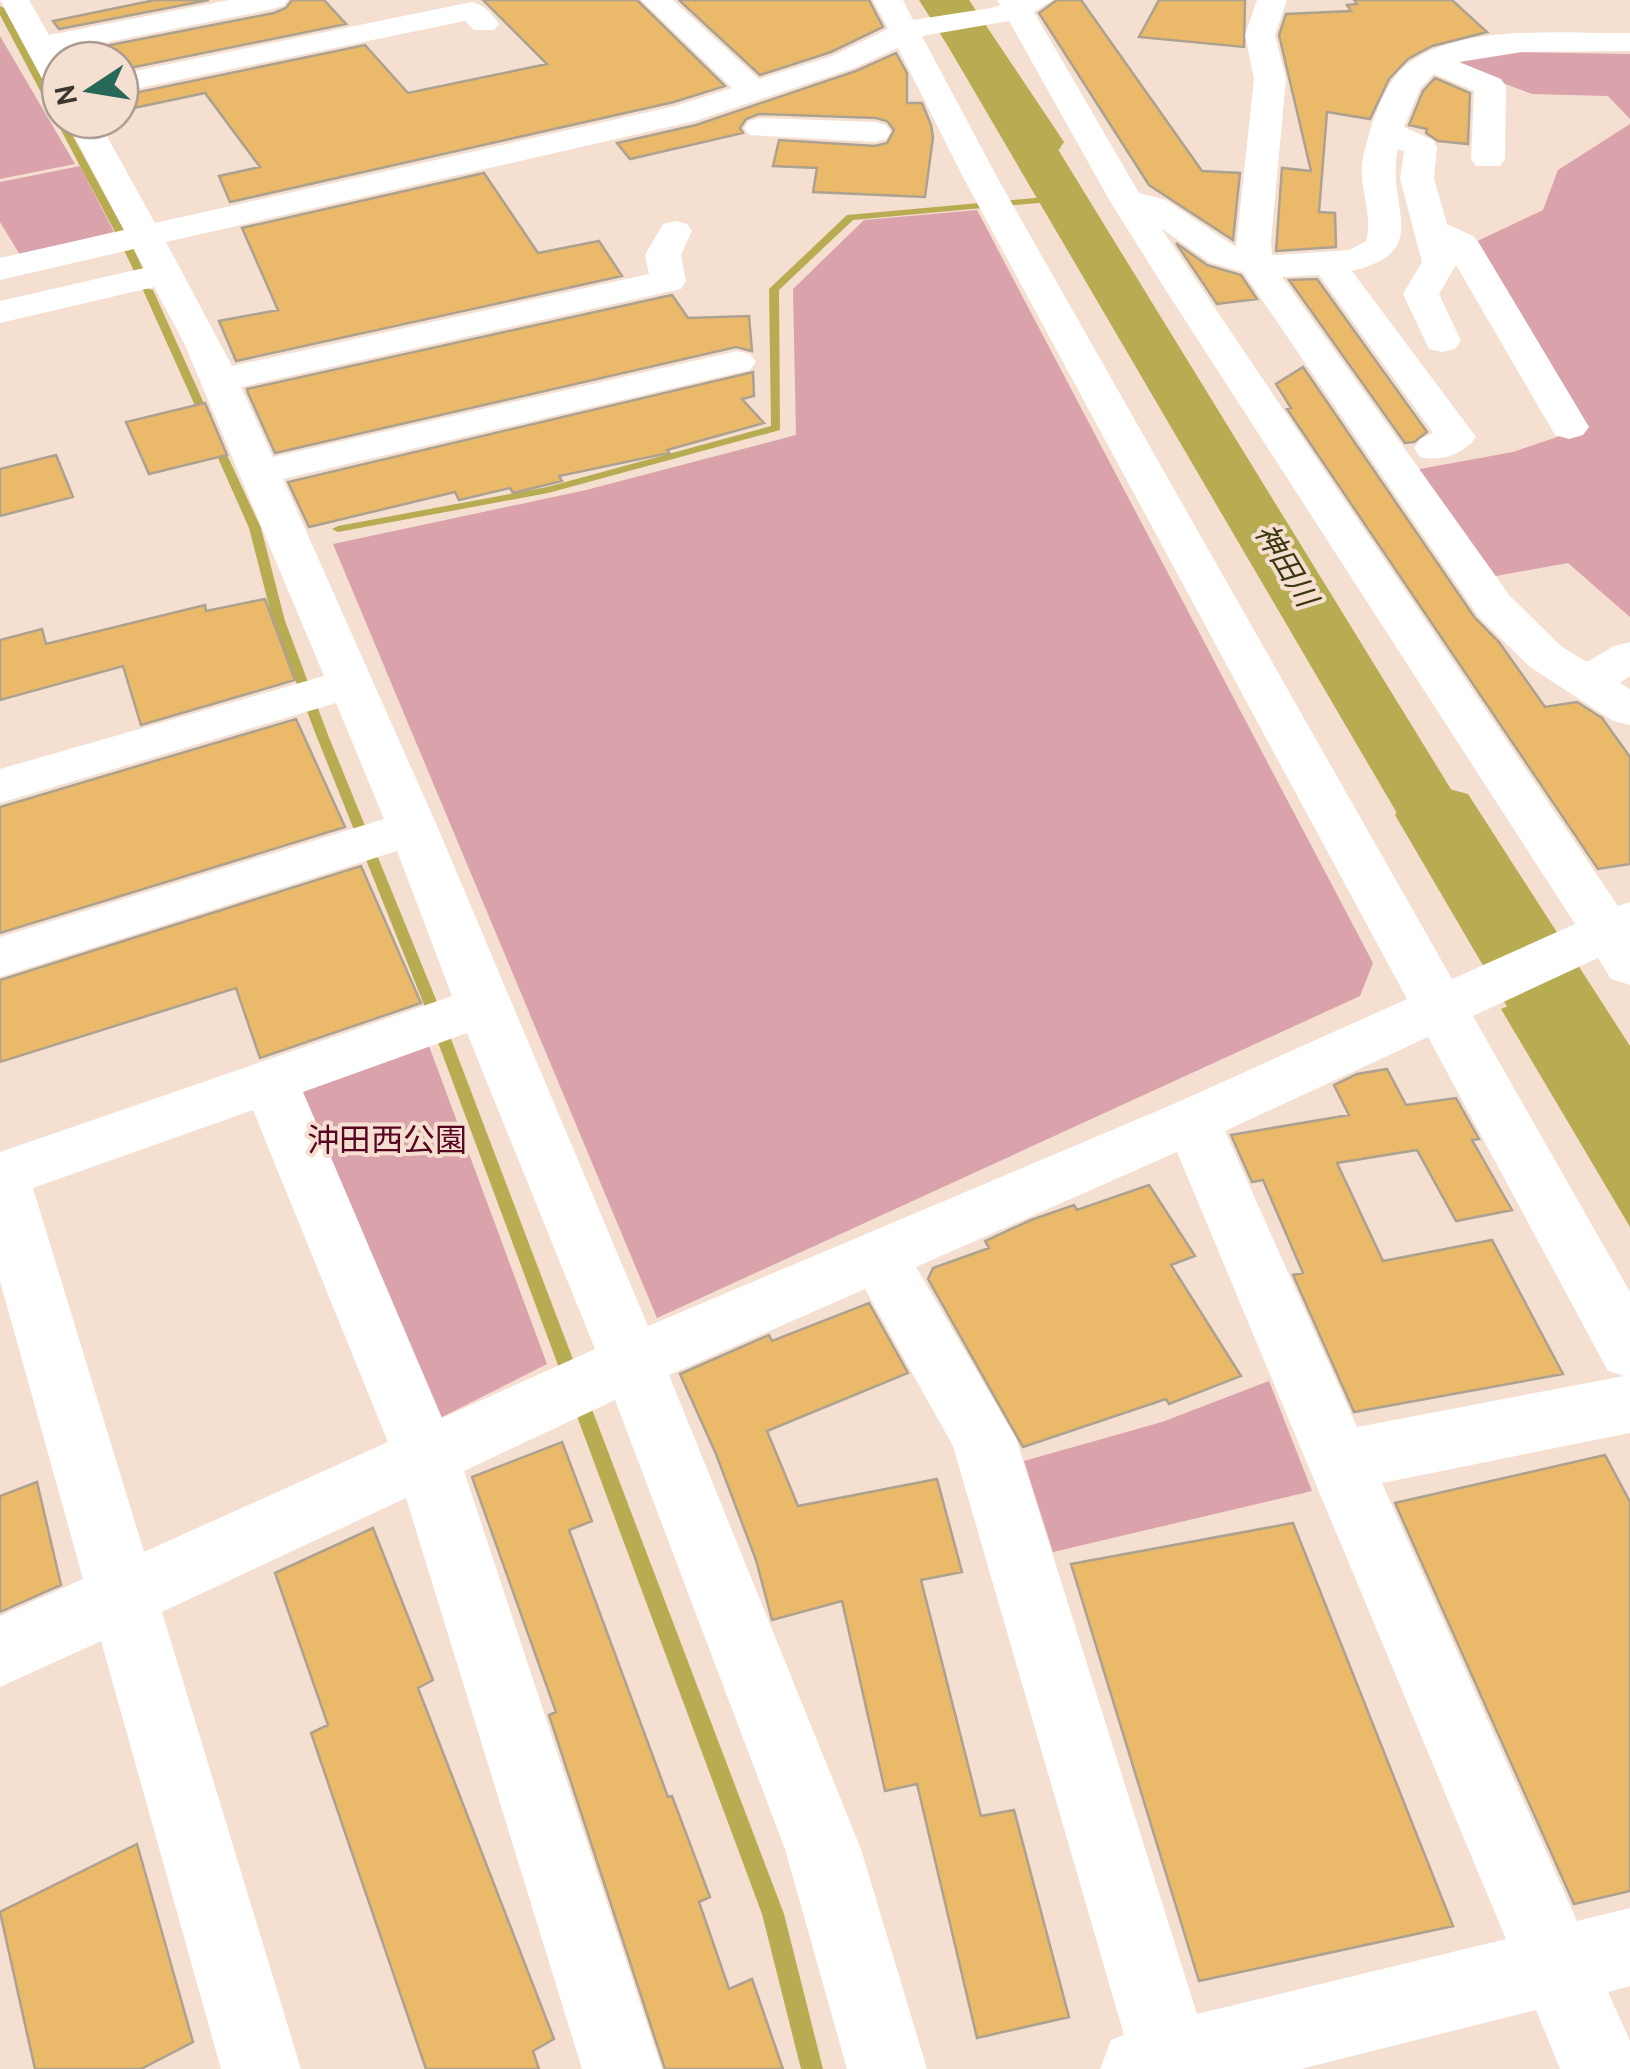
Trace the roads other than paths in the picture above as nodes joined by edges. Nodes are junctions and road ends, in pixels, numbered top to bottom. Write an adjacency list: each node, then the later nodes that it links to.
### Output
1 (273, 0): 7 (street)
2 (656, 0): 13 (street)
3 (1272, 0): 25 (street)
4 (1016, 6): 6 (street); 20 (street)
5 (61, 12): 7 (street)
6 (903, 20): 13 (street); 43 (street)
7 (27, 22): 10 (street)
8 (484, 24): 12 (street)
9 (1630, 45): 11 (street)
10 (40, 46)
11 (1434, 63): 16 (street); 19 (street)
12 (140, 79)
13 (765, 88): 14 (street); 15 (street)
14 (652, 122): 18 (street); 23 (street)
15 (875, 132)
16 (1388, 132): 21 (street); 24 (street)
17 (94, 140): 23 (street)
18 (683, 148)
19 (1488, 159)
20 (1128, 204): 25 (street); 41 (street)
21 (1431, 230): 29 (street); 32 (street)
22 (676, 231): 31 (street)
23 (141, 235): 26 (street); 27 (street)
24 (1327, 262): 25 (street); 33 (street)
25 (1256, 266): 36 (street)
26 (0, 269)
27 (167, 274): 28 (street); 31 (street)
28 (0, 312)
29 (1442, 341)
30 (737, 362): 34 (street)
31 (219, 380): 34 (street)
32 (1569, 427)
33 (1434, 448)
34 (260, 472): 37 (street)
35 (1630, 656): 36 (street)
36 (1586, 683): 38 (street)
37 (322, 692): 39 (street); 40 (street)
38 (1630, 710)
39 (0, 786)
40 (382, 838): 42 (street); 44 (street)
41 (1615, 939): 43 (street)
42 (0, 957)
43 (1443, 1004): 46 (street); 49 (street)
44 (453, 1017): 45 (street); 50 (street)
45 (270, 1081): 47 (street); 52 (street)
46 (1189, 1122): 48 (street); 53 (street)
47 (0, 1176): 54 (street)
48 (878, 1256): 50 (street); 58 (street)
49 (1630, 1351)
50 (596, 1379): 52 (street); 61 (street)
51 (1630, 1404): 53 (street)
52 (426, 1456): 54 (street); 60 (street)
53 (1340, 1461): 57 (street)
54 (123, 1596): 55 (street); 59 (street)
55 (0, 1652)
56 (1630, 1947): 57 (street)
57 (1556, 1966): 58 (street); 62 (street)
58 (1162, 2066)
59 (261, 2069)
60 (622, 2069)
61 (887, 2069)
62 (1601, 2069)

